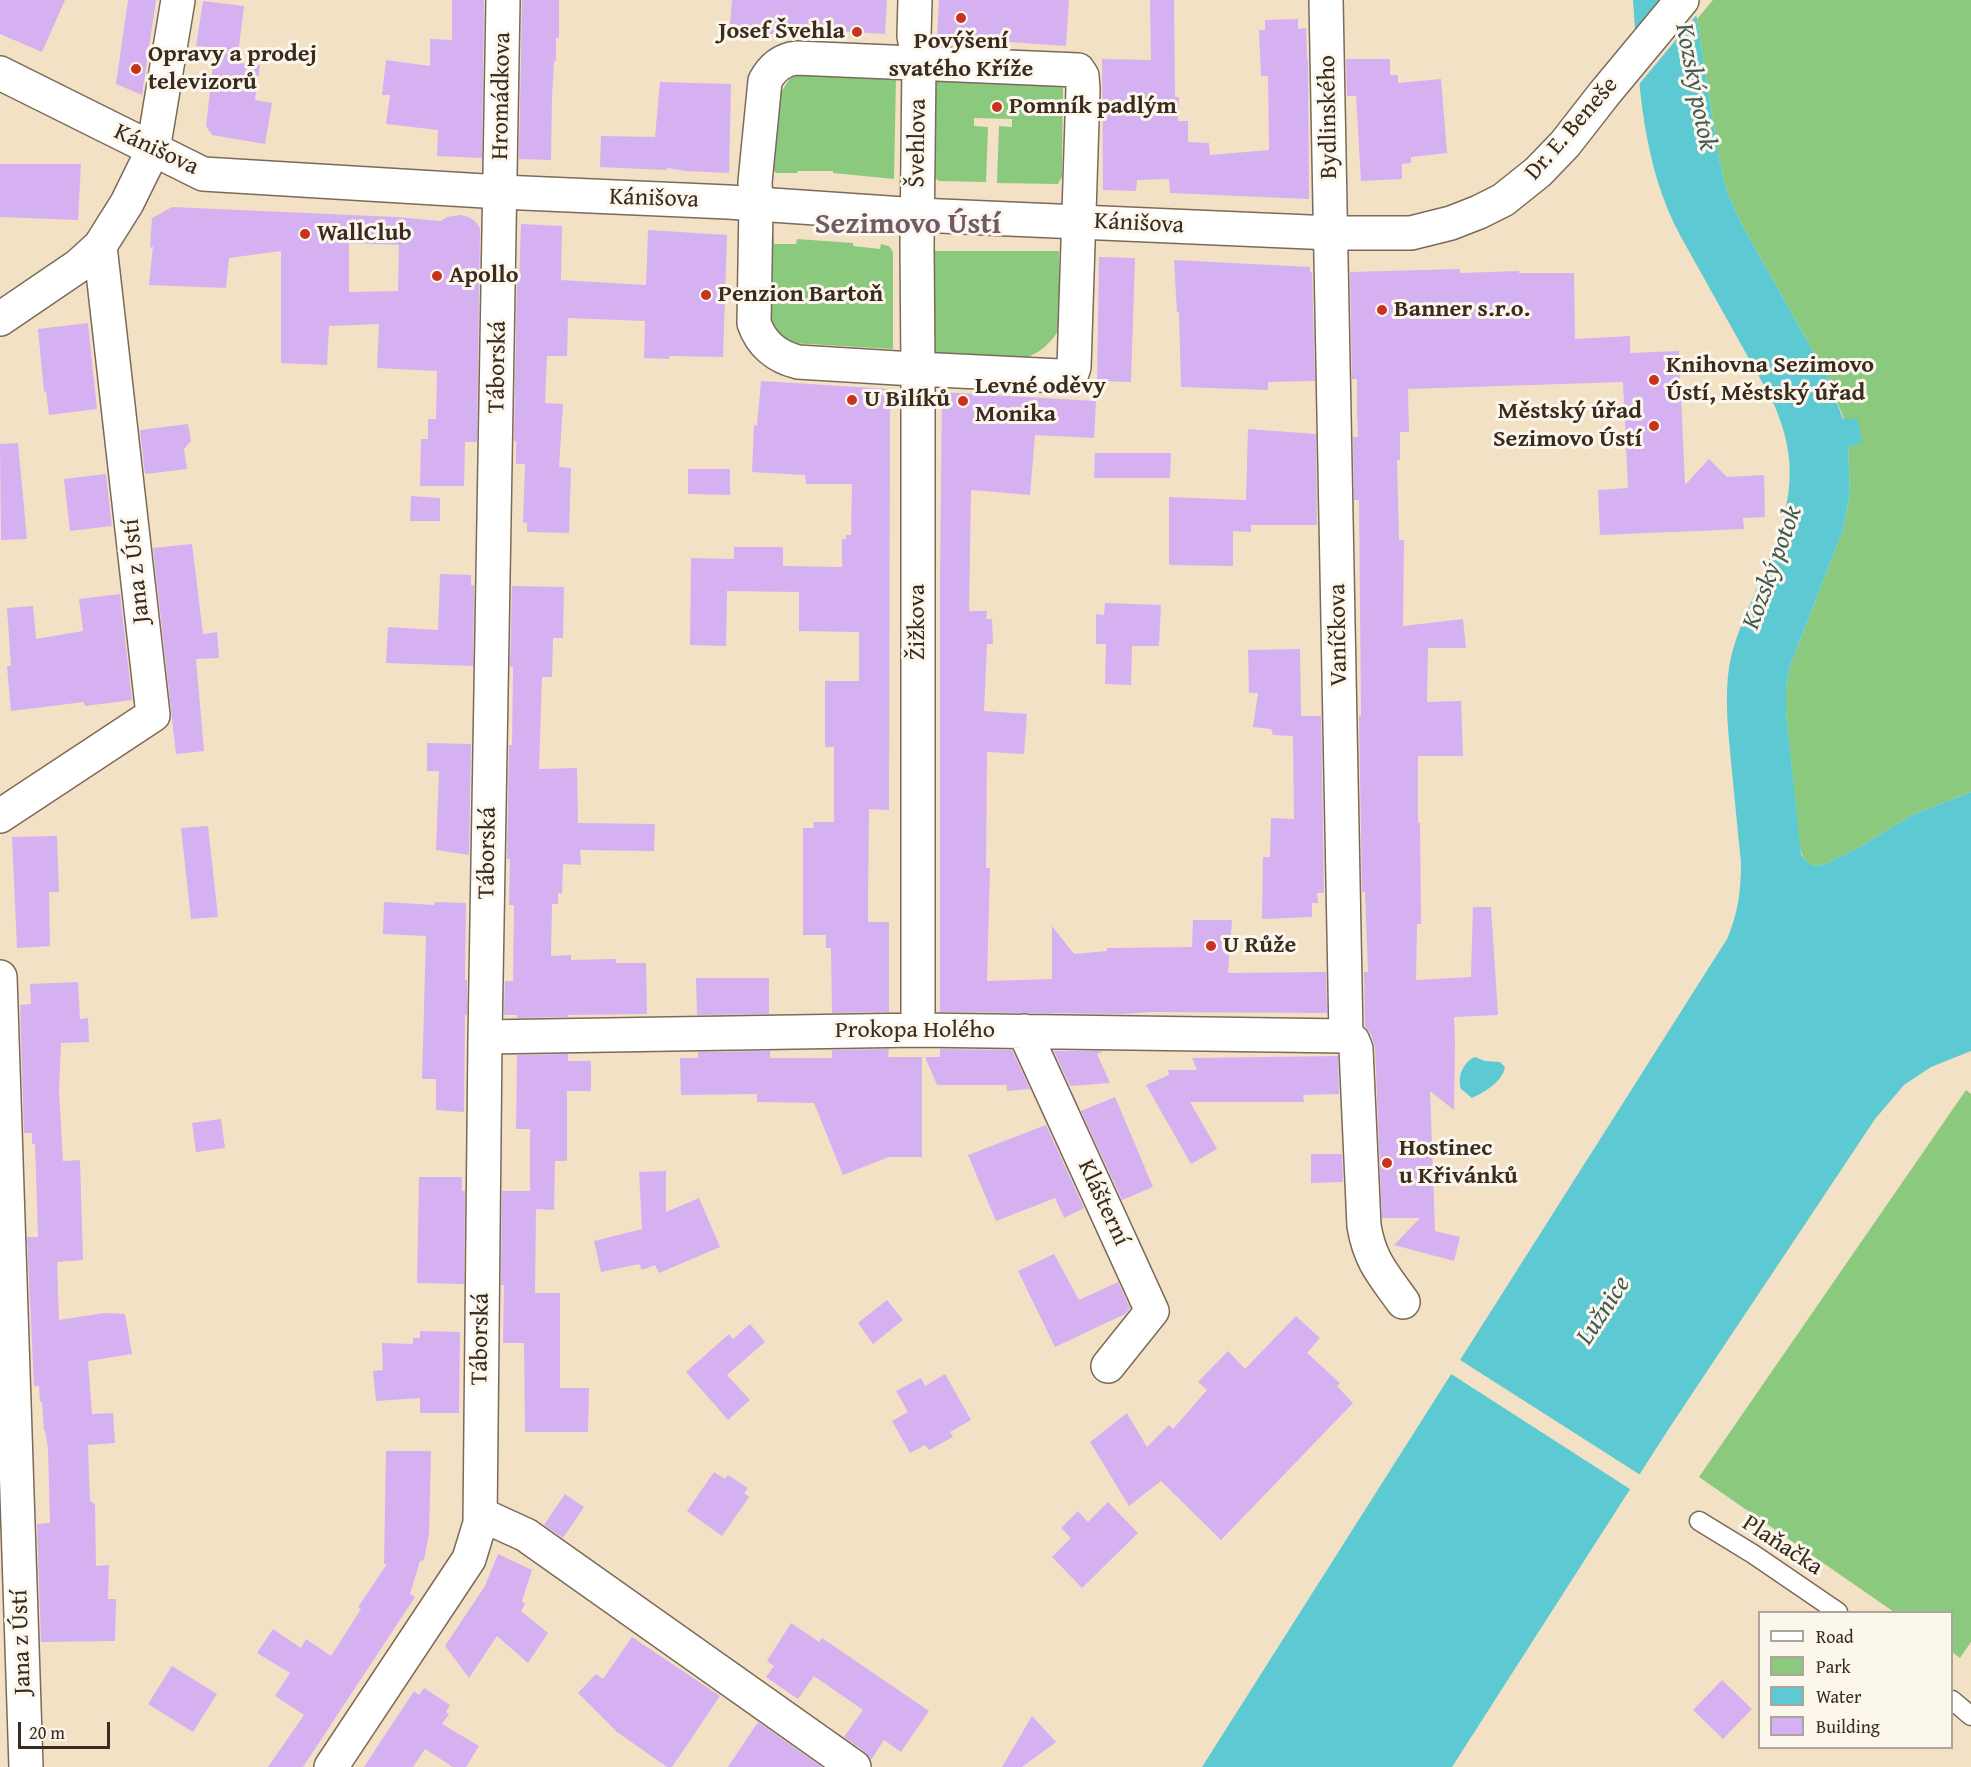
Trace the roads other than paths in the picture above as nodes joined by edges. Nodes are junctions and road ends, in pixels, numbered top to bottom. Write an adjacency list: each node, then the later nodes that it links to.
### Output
1 (178, 0): 8 (street)
2 (503, 0): 9 (street, Hromádkova)
3 (915, 0): 6 (street, Švehlova)
4 (1326, 0): 13 (street, Bydlinského)
5 (1682, 0): 13 (street, Dr. E. Beneše)
6 (919, 63): 10 (street); 11 (street, Švehlova); 12 (street)
7 (0, 73): 8 (street, Kánišova)
8 (153, 150): 9 (street, Kánišova); 14 (street)
9 (501, 192): 10 (street, Kánišova); 22 (street, Táborská)
10 (756, 204): 11 (street, Kánišova); 16 (street)
11 (918, 215): 12 (street, Kánišova); 16 (street, Žižkova)
12 (1079, 221): 13 (street, Kánišova); 16 (street)
13 (1332, 233): 21 (street, Vaníčkova)
14 (100, 246): 15 (street); 17 (street, Jana z Ústí)
15 (0, 319)
16 (918, 369): 19 (street, Žižkova)
17 (0, 816)
18 (0, 977): 30 (street, Jana z Ústí)
19 (918, 1030): 20 (street, Prokopa Holého); 22 (street, Prokopa Holého)
20 (1024, 1031): 21 (street, Prokopa Holého); 24 (street, Klášterní)
21 (1346, 1036): 23 (street)
22 (485, 1037): 25 (street, Táborská)
23 (1403, 1302)
24 (1108, 1366)
25 (480, 1514): 31 (street, Táborská); 32 (street)
26 (1699, 1521): 27 (lane, Plaňačka)
27 (1837, 1611)
28 (1953, 1701): 29 (lane)
29 (1971, 1716)
30 (26, 1767)
31 (331, 1767)
32 (854, 1767)

